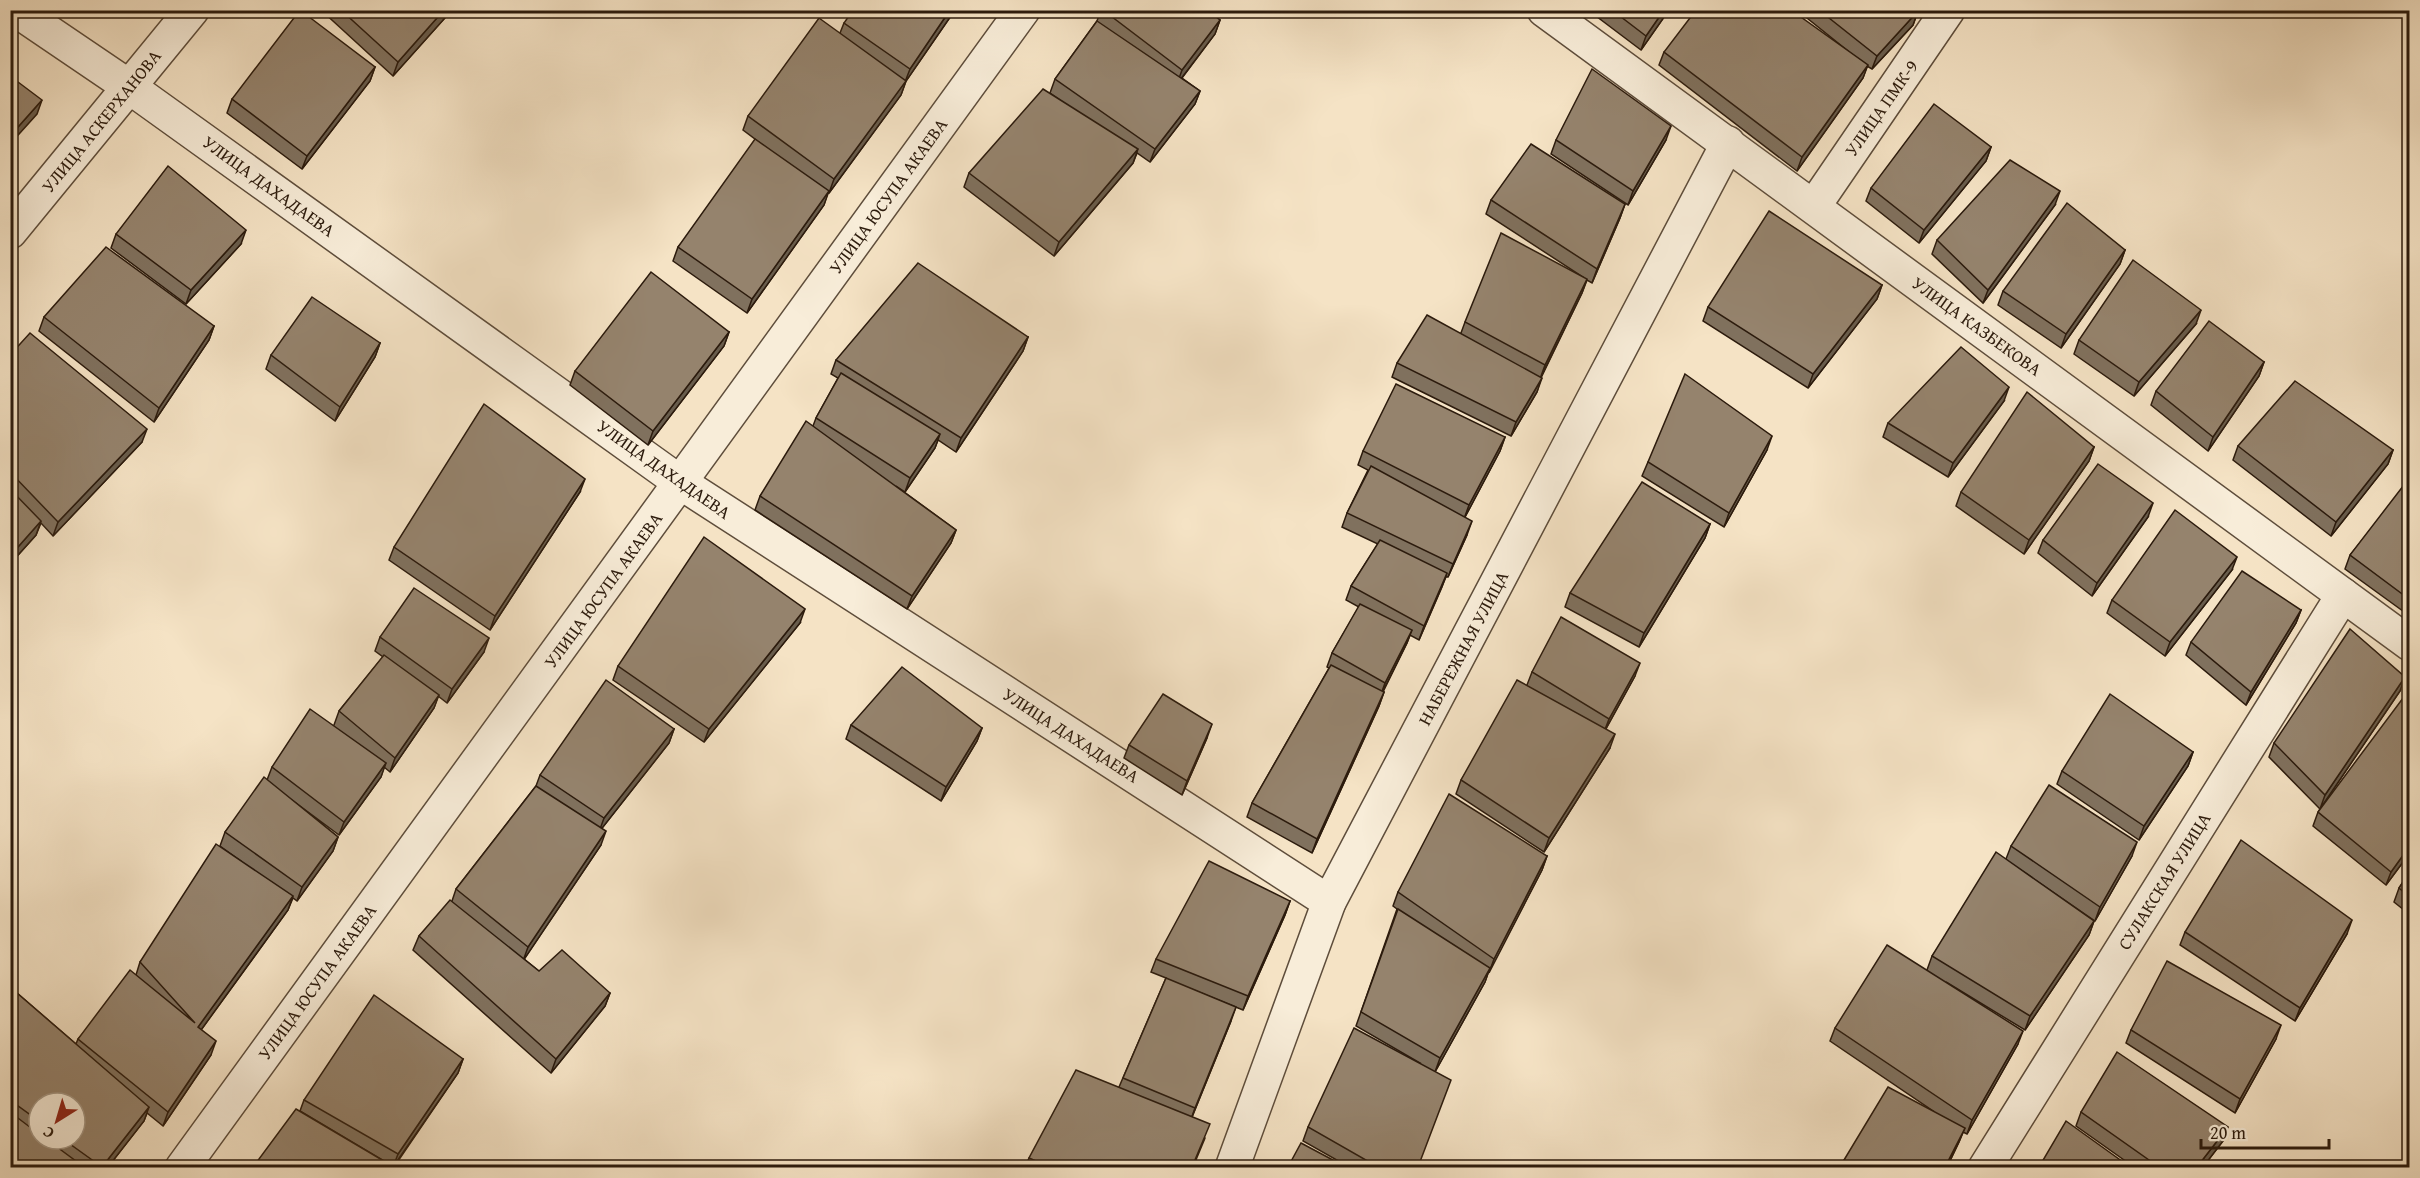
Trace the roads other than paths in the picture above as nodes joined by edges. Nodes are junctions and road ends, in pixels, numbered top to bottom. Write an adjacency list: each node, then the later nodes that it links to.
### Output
1 (16, 10): 6 (street, УЛИЦА ДАХАДАЕВА)
2 (192, 10): 6 (street, УЛИЦА АСКЕРХАНОВА)
3 (1023, 10): 10 (street, УЛИЦА ЮСУПА АКАЕВА)
4 (1544, 10): 7 (street, УЛИЦА КАЗБЕКОВА)
5 (1942, 13): 8 (street, УЛИЦА ПМК-9)
6 (128, 86): 9 (street, УЛИЦА АСКЕРХАНОВА); 10 (street, УЛИЦА ДАХАДАЕВА)
7 (1728, 143): 8 (street, УЛИЦА КАЗБЕКОВА); 13 (street, НАБЕРЕЖНАЯ УЛИЦА)
8 (1814, 206): 11 (street, УЛИЦА КАЗБЕКОВА)
9 (10, 232)
10 (681, 483): 13 (street, УЛИЦА ДАХАДАЕВА); 14 (street, УЛИЦА ЮСУПА АКАЕВА)
11 (2343, 595): 12 (street, УЛИЦА КАЗБЕКОВА); 16 (street, СУЛАКСКАЯ УЛИЦА)
12 (2409, 644)
13 (1329, 902): 15 (street, НАБЕРЕЖНАЯ УЛИЦА)
14 (182, 1167)
15 (1232, 1167)
16 (1985, 1167)

